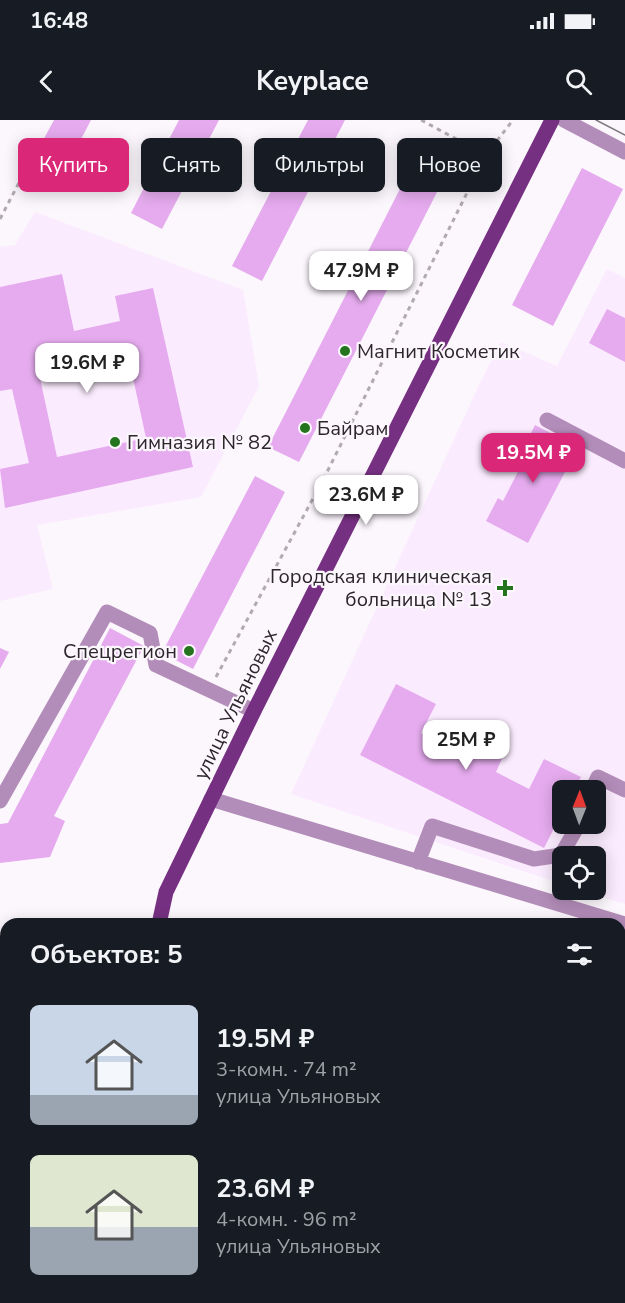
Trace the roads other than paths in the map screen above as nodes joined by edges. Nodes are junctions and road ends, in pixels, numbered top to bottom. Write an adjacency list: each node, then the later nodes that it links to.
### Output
1 (552, 120): 6 (main road, улица Ульяновых)
2 (564, 120): 3 (street)
3 (625, 152)
4 (547, 420): 5 (street)
5 (625, 460)
6 (254, 711): 9 (main road, улица Ульяновых); 10 (street)
7 (606, 781): 8 (street)
8 (625, 790)
9 (211, 800): 12 (street); 13 (main road, улица Ульяновых)
10 (0, 801)
11 (573, 834): 12 (street)
12 (418, 862): 14 (street)
13 (160, 918)
14 (605, 918)

